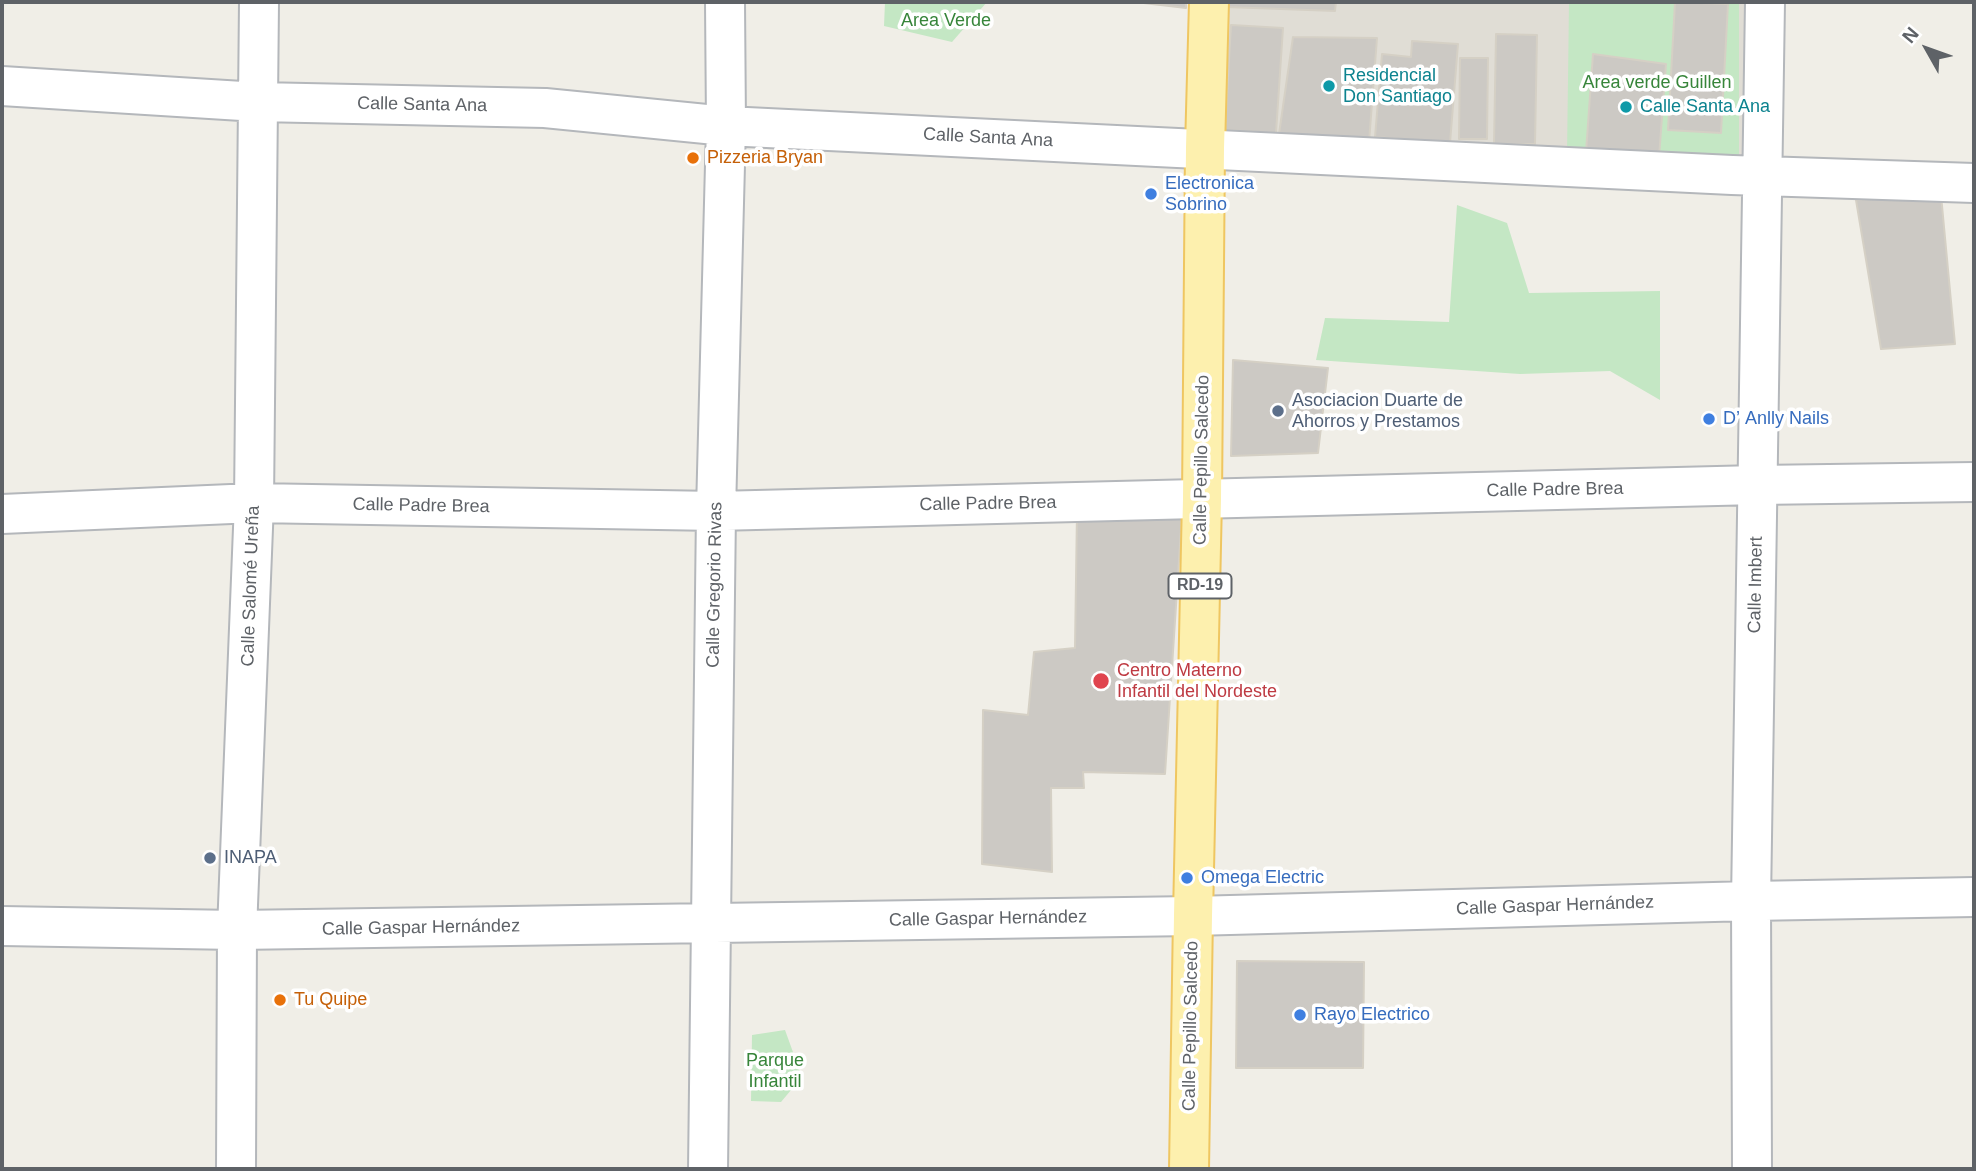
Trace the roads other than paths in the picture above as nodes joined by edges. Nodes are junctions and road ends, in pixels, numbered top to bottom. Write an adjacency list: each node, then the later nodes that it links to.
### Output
1 (259, 2): 6 (street, Calle Salomé Ureña)
2 (726, 2): 7 (street, Calle Gregorio Rivas)
3 (1209, 2): 8 (main road, Calle Pepillo Salcedo / RD-19)
4 (1765, 2): 9 (street, Calle Imbert)
5 (2, 86): 6 (street, Calle Santa Ana)
6 (258, 102): 7 (street, Calle Santa Ana); 14 (street, Calle Salomé Ureña)
7 (726, 126): 8 (street, Calle Santa Ana); 15 (street, Calle Gregorio Rivas)
8 (1205, 148): 9 (street, Calle Santa Ana); 13 (main road, Calle Pepillo Salcedo / RD-19)
9 (1762, 176): 10 (street, Calle Santa Ana); 12 (street, Calle Imbert)
10 (1974, 183)
11 (1974, 482): 12 (street, Calle Padre Brea)
12 (1757, 485): 13 (street, Calle Padre Brea); 18 (street, Calle Imbert)
13 (1202, 499): 15 (street, Calle Padre Brea); 19 (main road, Calle Pepillo Salcedo / RD-19)
14 (254, 503): 15 (street, Calle Padre Brea); 16 (street, Calle Padre Brea); 22 (street, Calle Salomé Ureña)
15 (716, 511): 20 (street, Calle Gregorio Rivas)
16 (2, 514)
17 (1974, 897): 18 (street, Calle Gaspar Hernández)
18 (1751, 901): 19 (street, Calle Gaspar Hernández); 26 (street, Calle Imbert)
19 (1193, 916): 20 (street, Calle Gaspar Hernández); 25 (main road, Calle Pepillo Salcedo / RD-19)
20 (711, 923): 22 (street, Calle Gaspar Hernández); 24 (street, Calle Gregorio Rivas)
21 (2, 926): 22 (street, Calle Gaspar Hernández)
22 (237, 930): 23 (street, Calle Salomé Ureña)
23 (236, 1169)
24 (708, 1169)
25 (1189, 1169)
26 (1752, 1169)

